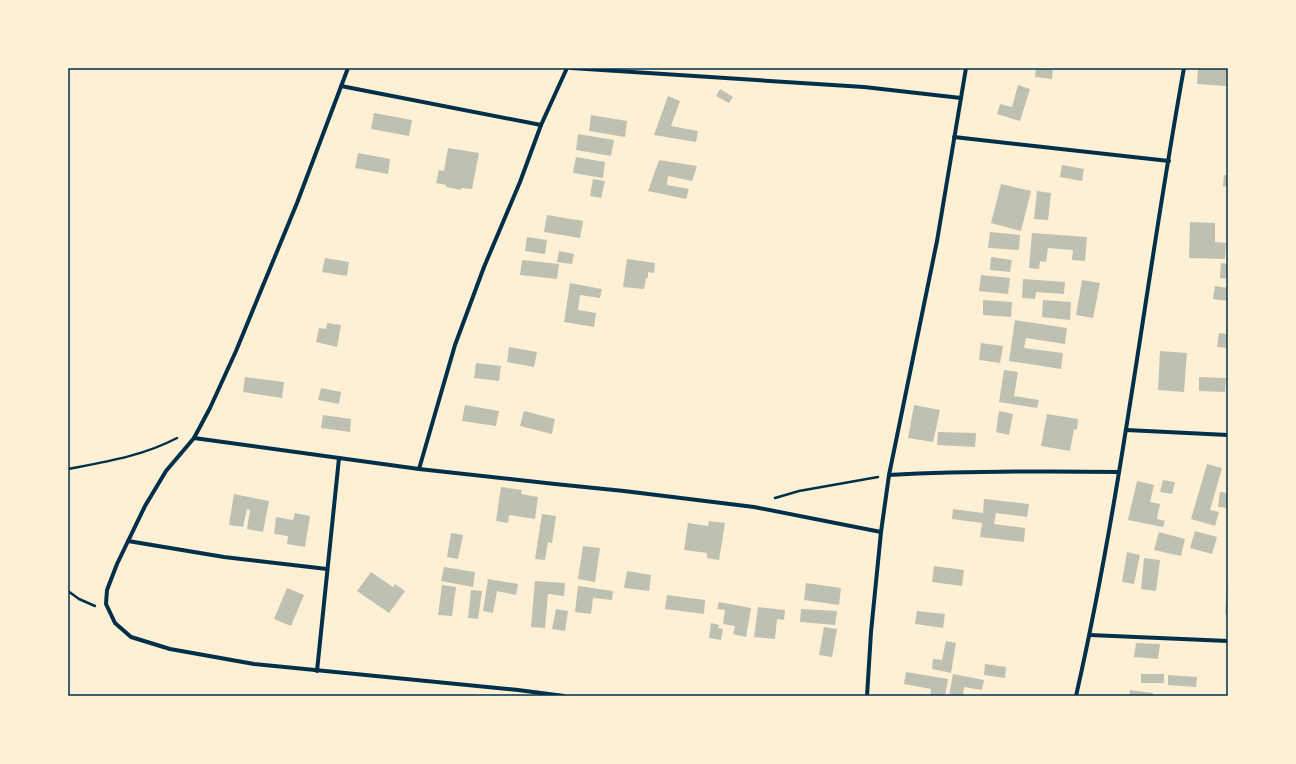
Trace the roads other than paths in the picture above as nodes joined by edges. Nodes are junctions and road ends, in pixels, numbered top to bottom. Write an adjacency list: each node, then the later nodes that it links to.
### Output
1 (348, 68): 6 (street)
2 (567, 68): 8 (street)
3 (571, 68): 7 (street)
4 (966, 68): 7 (street)
5 (1184, 68): 10 (street)
6 (341, 86): 8 (street); 13 (street)
7 (961, 98): 9 (street)
8 (541, 125): 15 (street)
9 (954, 137): 10 (street); 17 (street)
10 (1169, 161): 11 (street)
11 (1126, 430): 12 (street); 16 (street)
12 (1228, 435)
13 (194, 438): 14 (street); 19 (street)
14 (339, 458): 15 (street); 20 (street)
15 (419, 469): 18 (street)
16 (1119, 472): 17 (street); 21 (street)
17 (889, 475): 18 (street)
18 (881, 532): 25 (street)
19 (128, 541): 20 (street); 23 (street)
20 (327, 569): 23 (street)
21 (1090, 635): 22 (street); 26 (street)
22 (1227, 642)
23 (317, 671): 24 (street)
24 (564, 696)
25 (867, 696)
26 (1076, 696)

